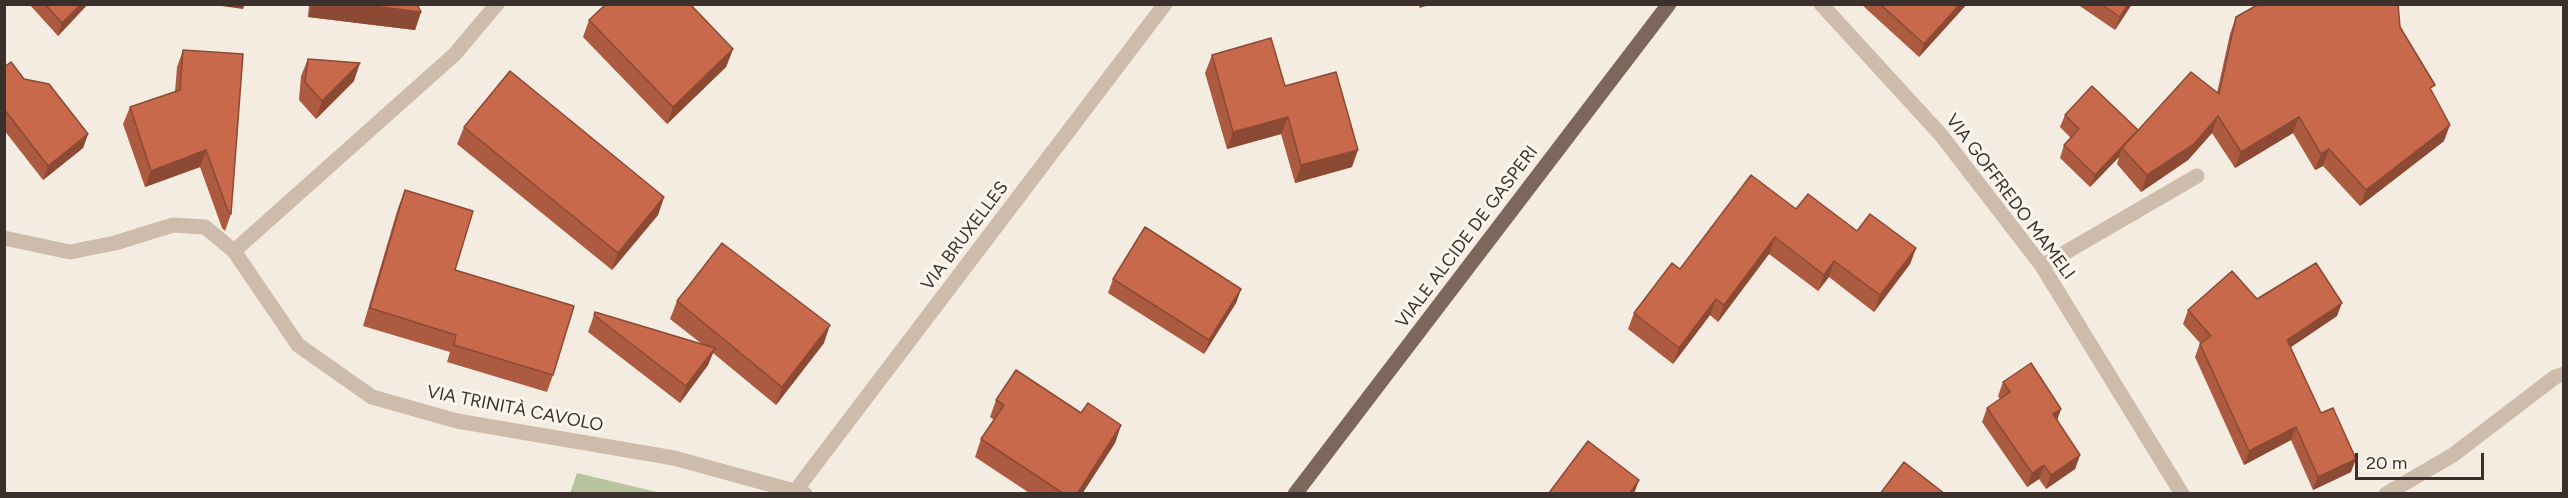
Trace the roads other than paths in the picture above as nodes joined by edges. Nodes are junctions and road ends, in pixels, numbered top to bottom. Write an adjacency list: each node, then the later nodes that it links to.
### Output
1 (497, 4): 7 (street)
2 (1166, 4): 10 (street, VIA BRUXELLES)
3 (1669, 4): 11 (main road, VIALE ALCIDE DE GASPERI)
4 (1821, 4): 8 (street, VIA GOFFREDO MAMELI)
5 (2197, 177): 8 (street)
6 (4, 238): 7 (street, VIA TRINITÀ CAVOLO)
7 (234, 251): 10 (street, VIA TRINITÀ CAVOLO)
8 (2042, 266): 12 (street, VIA GOFFREDO MAMELI)
9 (2564, 374): 13 (street)
10 (801, 492)
11 (1296, 494)
12 (2181, 494)
13 (2386, 494)

